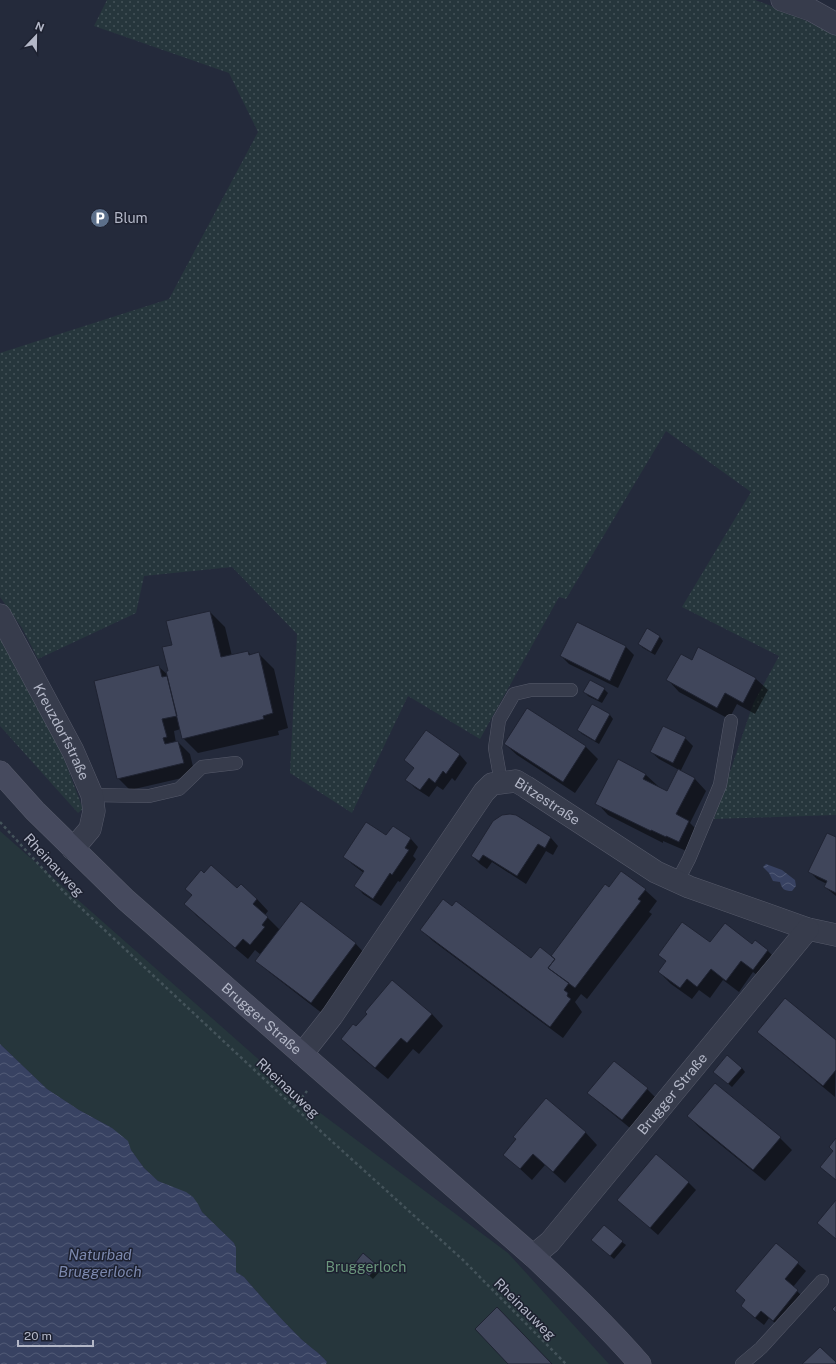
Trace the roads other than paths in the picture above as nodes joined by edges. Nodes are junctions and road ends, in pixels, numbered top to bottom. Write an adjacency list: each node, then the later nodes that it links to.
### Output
1 (782, 0): 2 (street)
2 (836, 24)
3 (0, 615): 9 (street, Kreuzdorfstraße)
4 (571, 690): 8 (lane)
5 (731, 721): 11 (lane)
6 (236, 764): 9 (lane)
7 (0, 772): 10 (main road, Brugger Straße)
8 (501, 782): 11 (street, Bitzestraße); 14 (street, Bitzestraße)
9 (92, 795): 10 (street, Kreuzdorfstraße)
10 (73, 849): 14 (main road, Brugger Straße)
11 (677, 882): 12 (street, Bitzestraße)
12 (808, 929): 13 (street, Bitzestraße); 15 (street, Brugger Straße)
13 (836, 935)
14 (302, 1054): 15 (main road, Brugger Straße)
15 (534, 1256): 17 (main road, Brugger Straße)
16 (822, 1281): 18 (lane)
17 (640, 1364)
18 (742, 1364)

